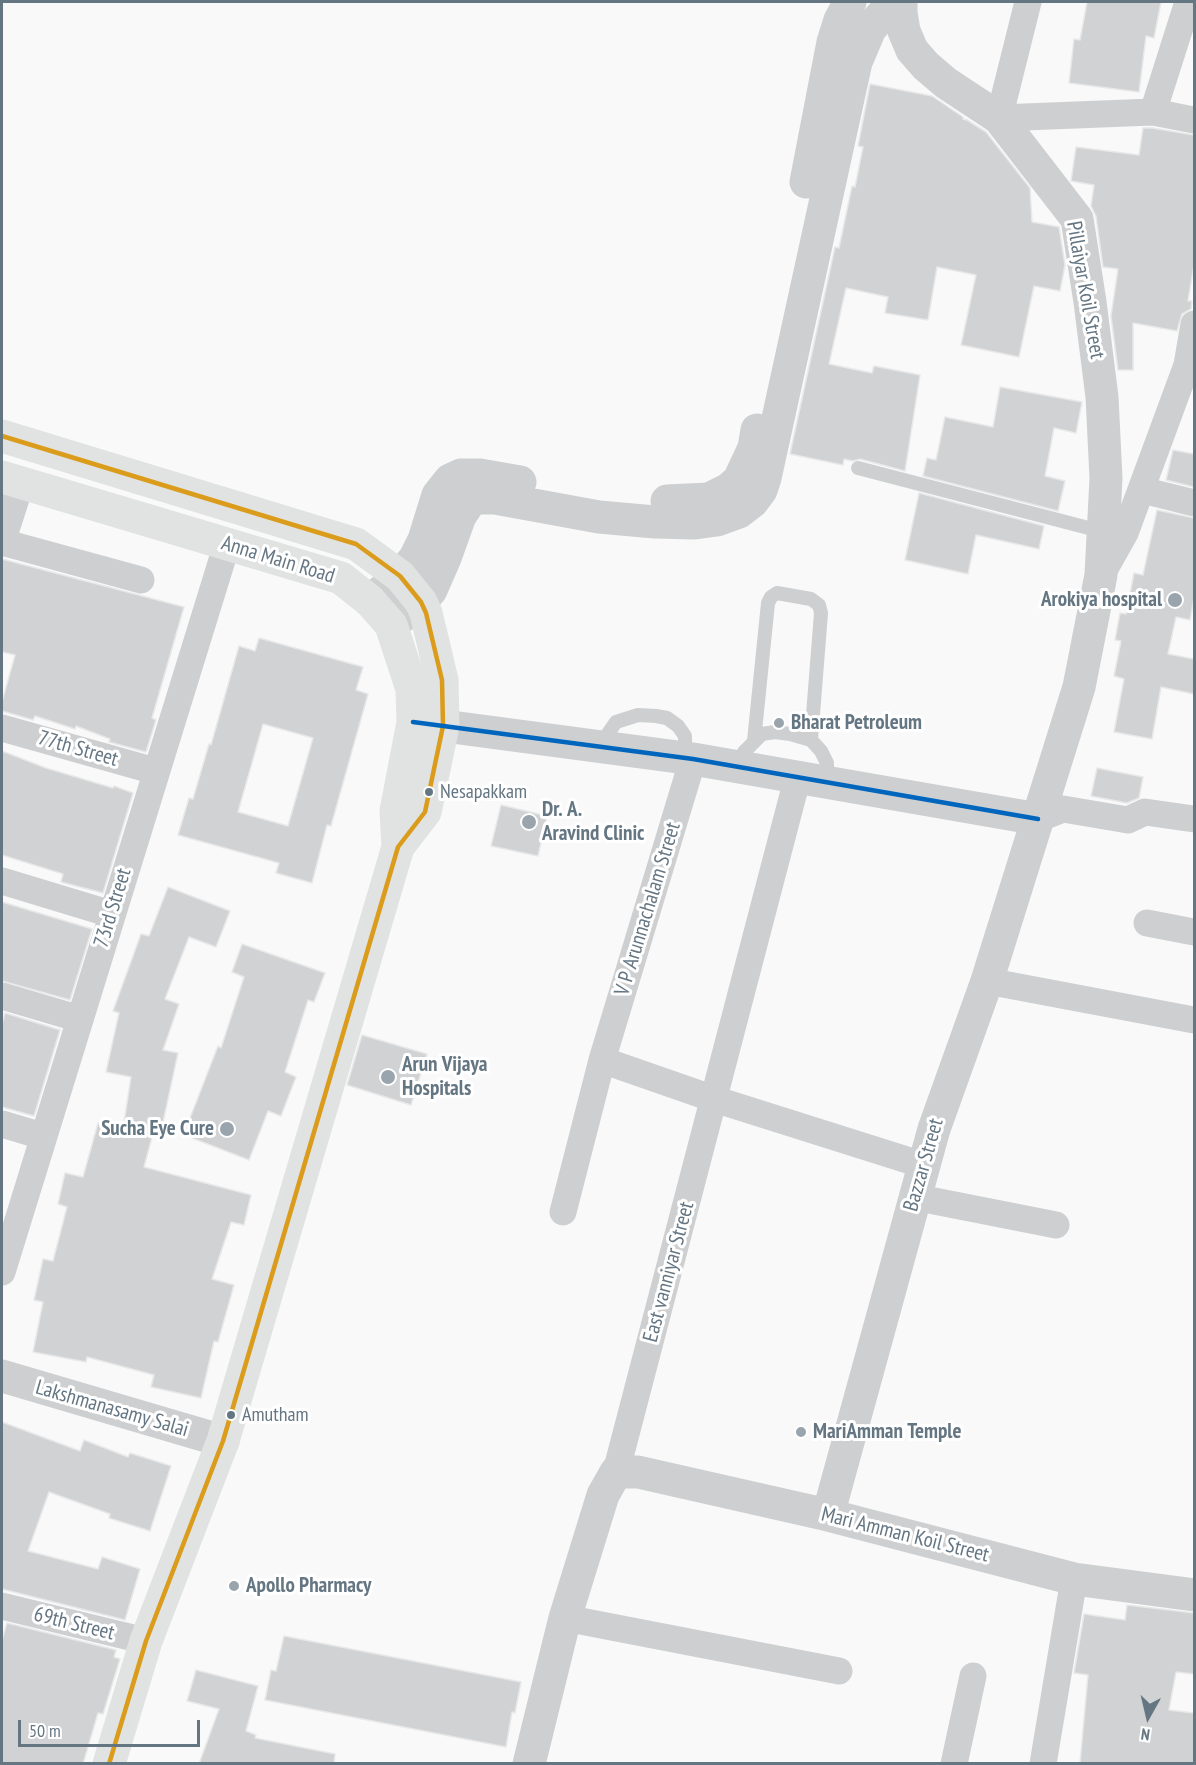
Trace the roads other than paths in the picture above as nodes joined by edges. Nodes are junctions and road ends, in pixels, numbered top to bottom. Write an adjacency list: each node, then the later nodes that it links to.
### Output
1 (850, 2): 20 (street)
2 (893, 2): 22 (street)
3 (901, 2): 7 (street, Pillaiyar Koil Street)
4 (1028, 2): 7 (street)
5 (1188, 2): 6 (street)
6 (1153, 112): 7 (street); 8 (street)
7 (999, 118): 16 (street, Pillaiyar Koil Street)
8 (1194, 120)
9 (1194, 324): 10 (street, Pillaiyar Koil Street)
10 (1191, 366): 14 (street, Pillaiyar Koil Street)
11 (2, 436): 20 (main road, Anna Main Road)
12 (858, 468): 16 (lane)
13 (11, 480): 17 (street); 18 (main road, Anna Main Road)
14 (1142, 490): 15 (street); 19 (street, Pillaiyar Koil Street)
15 (1194, 503)
16 (1104, 532): 19 (street, Pillaiyar Koil Street)
17 (2, 542): 21 (street)
18 (227, 544): 23 (main road, Anna Main Road); 29 (street, 73rd Street)
19 (1101, 575): 31 (street, Pillaiyar Koil Street)
20 (400, 576): 22 (main road, Anna Main Road); 23 (street)
21 (141, 580)
22 (421, 602): 23 (street); 24 (main road, Anna Main Road)
23 (380, 613): 24 (main road)
24 (428, 724): 28 (street); 51 (main road)
25 (2, 728): 29 (street, 77th Street)
26 (811, 740): 27 (lane); 27 (lane); 30 (lane)
27 (746, 753): 28 (street); 30 (street)
28 (688, 758): 41 (street, V P Arunnachalam Street)
29 (155, 771): 34 (street, 73rd Street)
30 (813, 778): 31 (street); 42 (street, East vanniyar Street)
31 (1038, 819): 32 (street); 37 (street, Bazzar Street)
32 (1194, 819)
33 (2, 881): 34 (street)
34 (111, 914): 39 (street, 73rd Street)
35 (1147, 923): 36 (street)
36 (1194, 932)
37 (987, 981): 40 (street); 45 (street, Bazzar Street)
38 (2, 996): 39 (street)
39 (80, 1019): 44 (street, 73rd Street)
40 (1194, 1020)
41 (602, 1060): 42 (street); 47 (street, V P Arunnachalam Street)
42 (714, 1099): 45 (street); 52 (street, East vanniyar Street)
43 (2, 1124): 44 (street)
44 (42, 1136): 49 (street, 73rd Street)
45 (923, 1165): 46 (street, Bazzar Street)
46 (914, 1197): 48 (street); 53 (street, Bazzar Street)
47 (563, 1212)
48 (1056, 1224)
49 (2, 1272)
50 (2, 1376): 51 (street, Lakshmanasamy Salai)
51 (223, 1441): 58 (main road)
52 (616, 1472): 53 (street, Mari Amman Koil Street); 57 (street, East vanniyar Street)
53 (828, 1515): 54 (street, Mari Amman Koil Street)
54 (1074, 1579): 55 (street, Mari Amman Koil Street); 64 (street)
55 (1194, 1595)
56 (2, 1606): 58 (street, 69th Street)
57 (565, 1618): 59 (street); 62 (street, East vanniyar Street)
58 (146, 1641): 61 (main road)
59 (839, 1671)
60 (973, 1676): 63 (street)
61 (109, 1764)
62 (529, 1764)
63 (954, 1764)
64 (1043, 1764)

